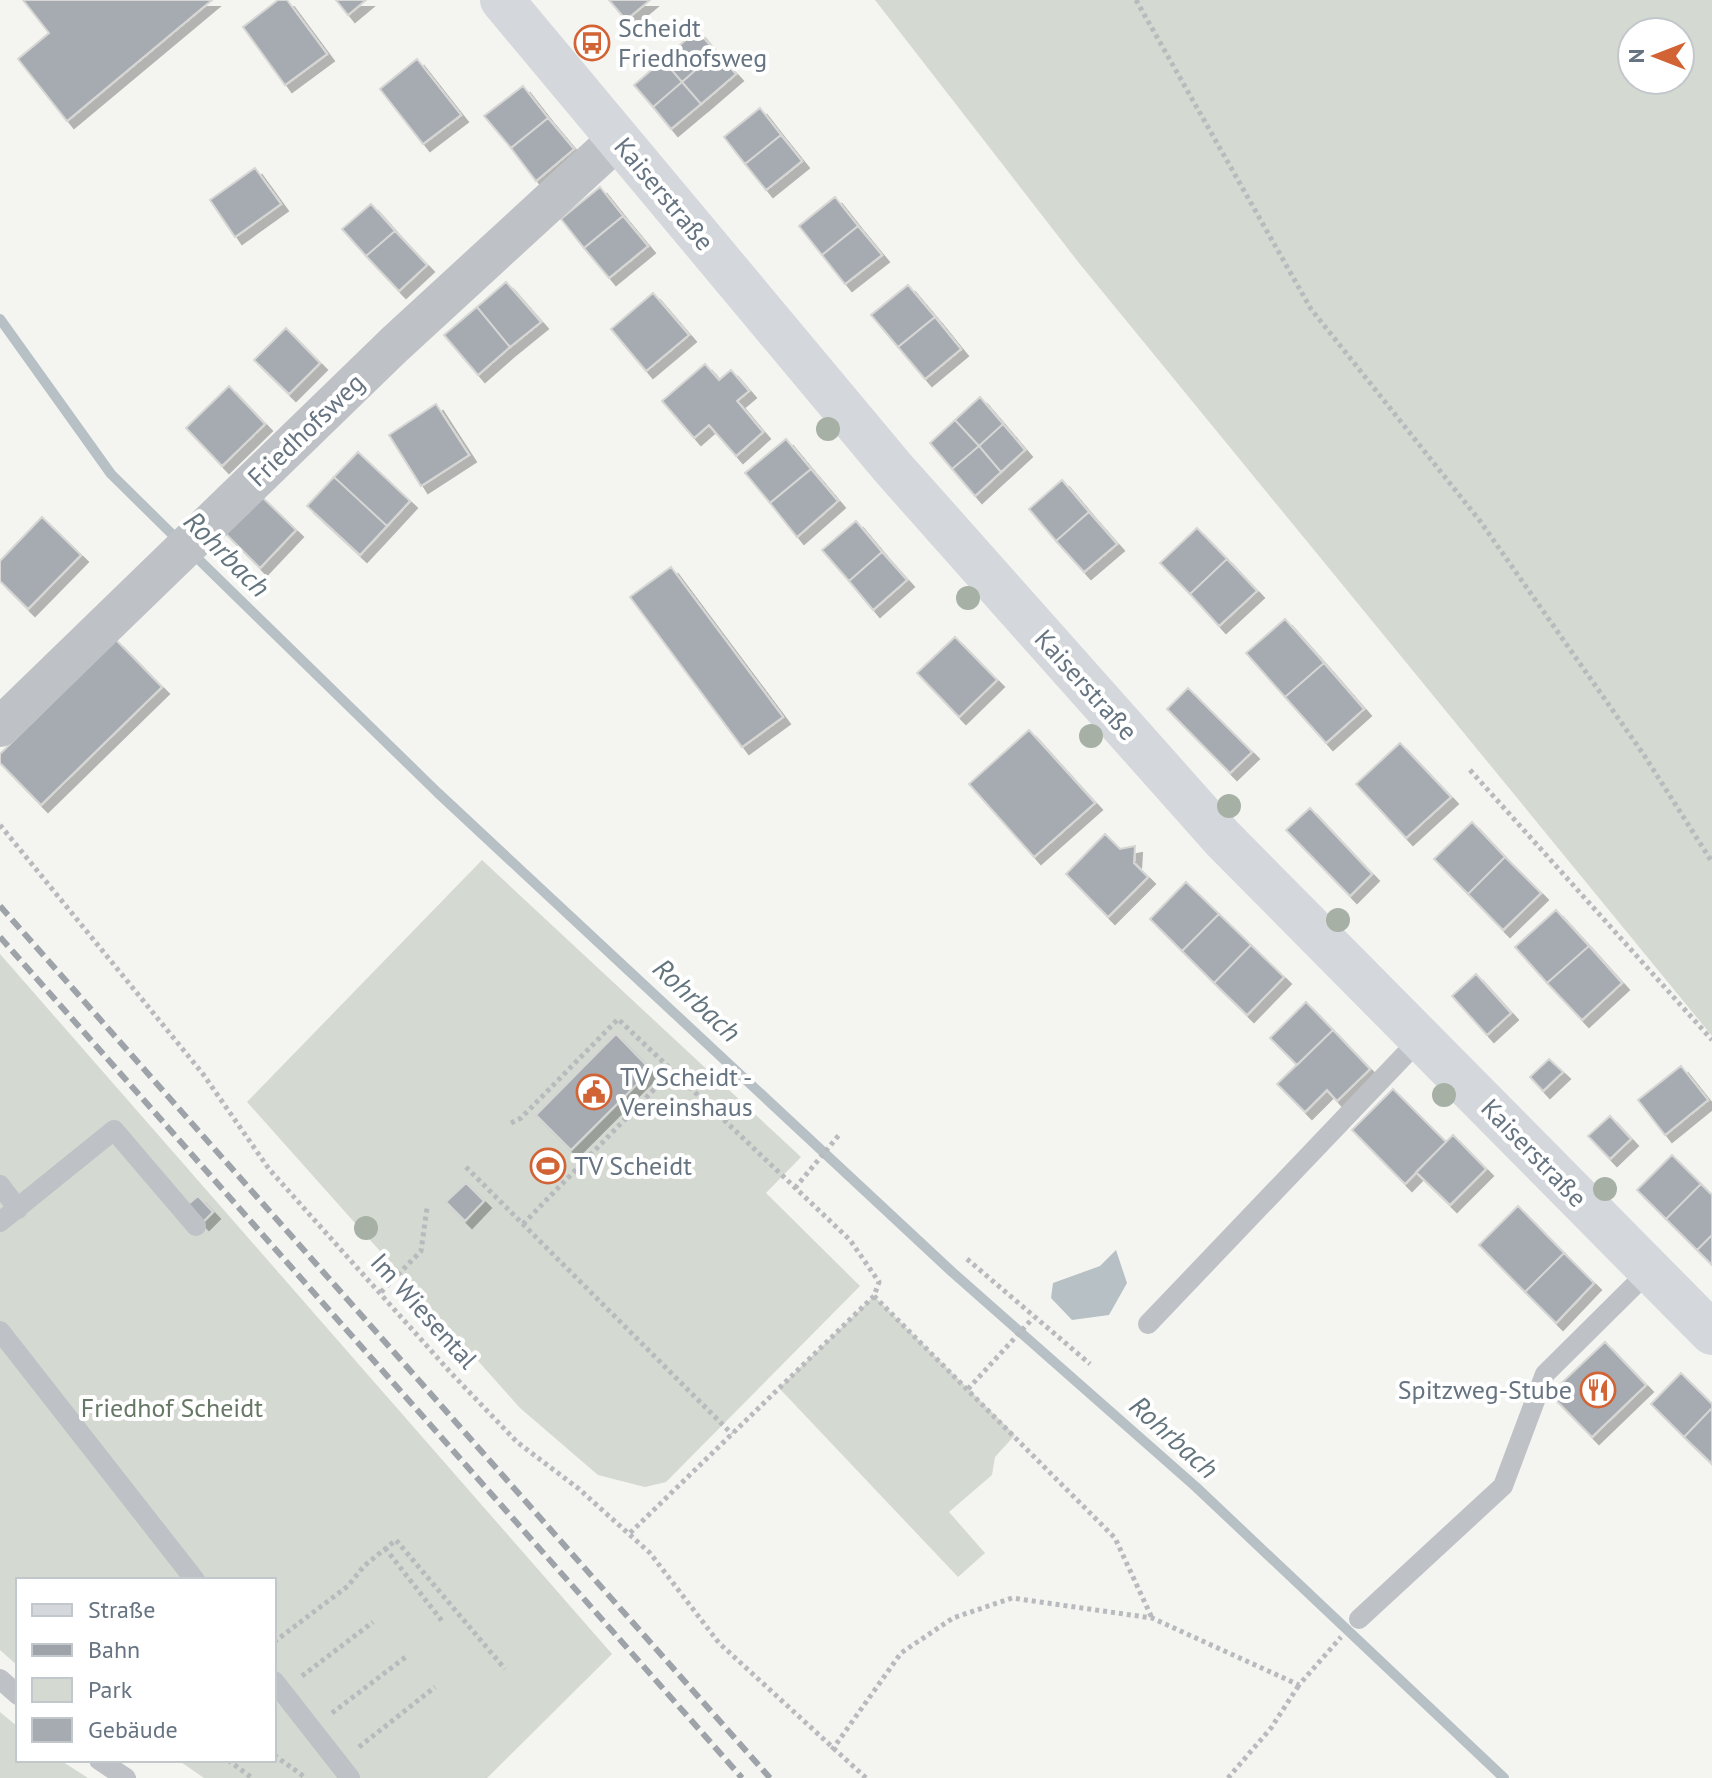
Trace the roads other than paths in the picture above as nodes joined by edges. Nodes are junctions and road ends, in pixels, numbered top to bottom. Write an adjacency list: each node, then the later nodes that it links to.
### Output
1 (502, 0): 2 (main road, Kaiserstraße)
2 (618, 139): 3 (street, Friedhofsweg); 4 (main road, Kaiserstraße)
3 (0, 727)
4 (1421, 1038): 9 (main road, Kaiserstraße); 10 (lane)
5 (0, 1185): 6 (lane)
6 (18, 1209): 7 (lane); 8 (lane)
7 (0, 1222)
8 (196, 1226)
9 (1649, 1271): 12 (main road, Kaiserstraße); 14 (lane)
10 (1148, 1324)
11 (0, 1331): 13 (lane)
12 (1712, 1333)
13 (193, 1578)
14 (1359, 1619)
15 (0, 1679): 17 (lane)
16 (278, 1686): 19 (lane)
17 (16, 1693)
18 (102, 1762): 20 (lane)
19 (344, 1770)
20 (126, 1778)

